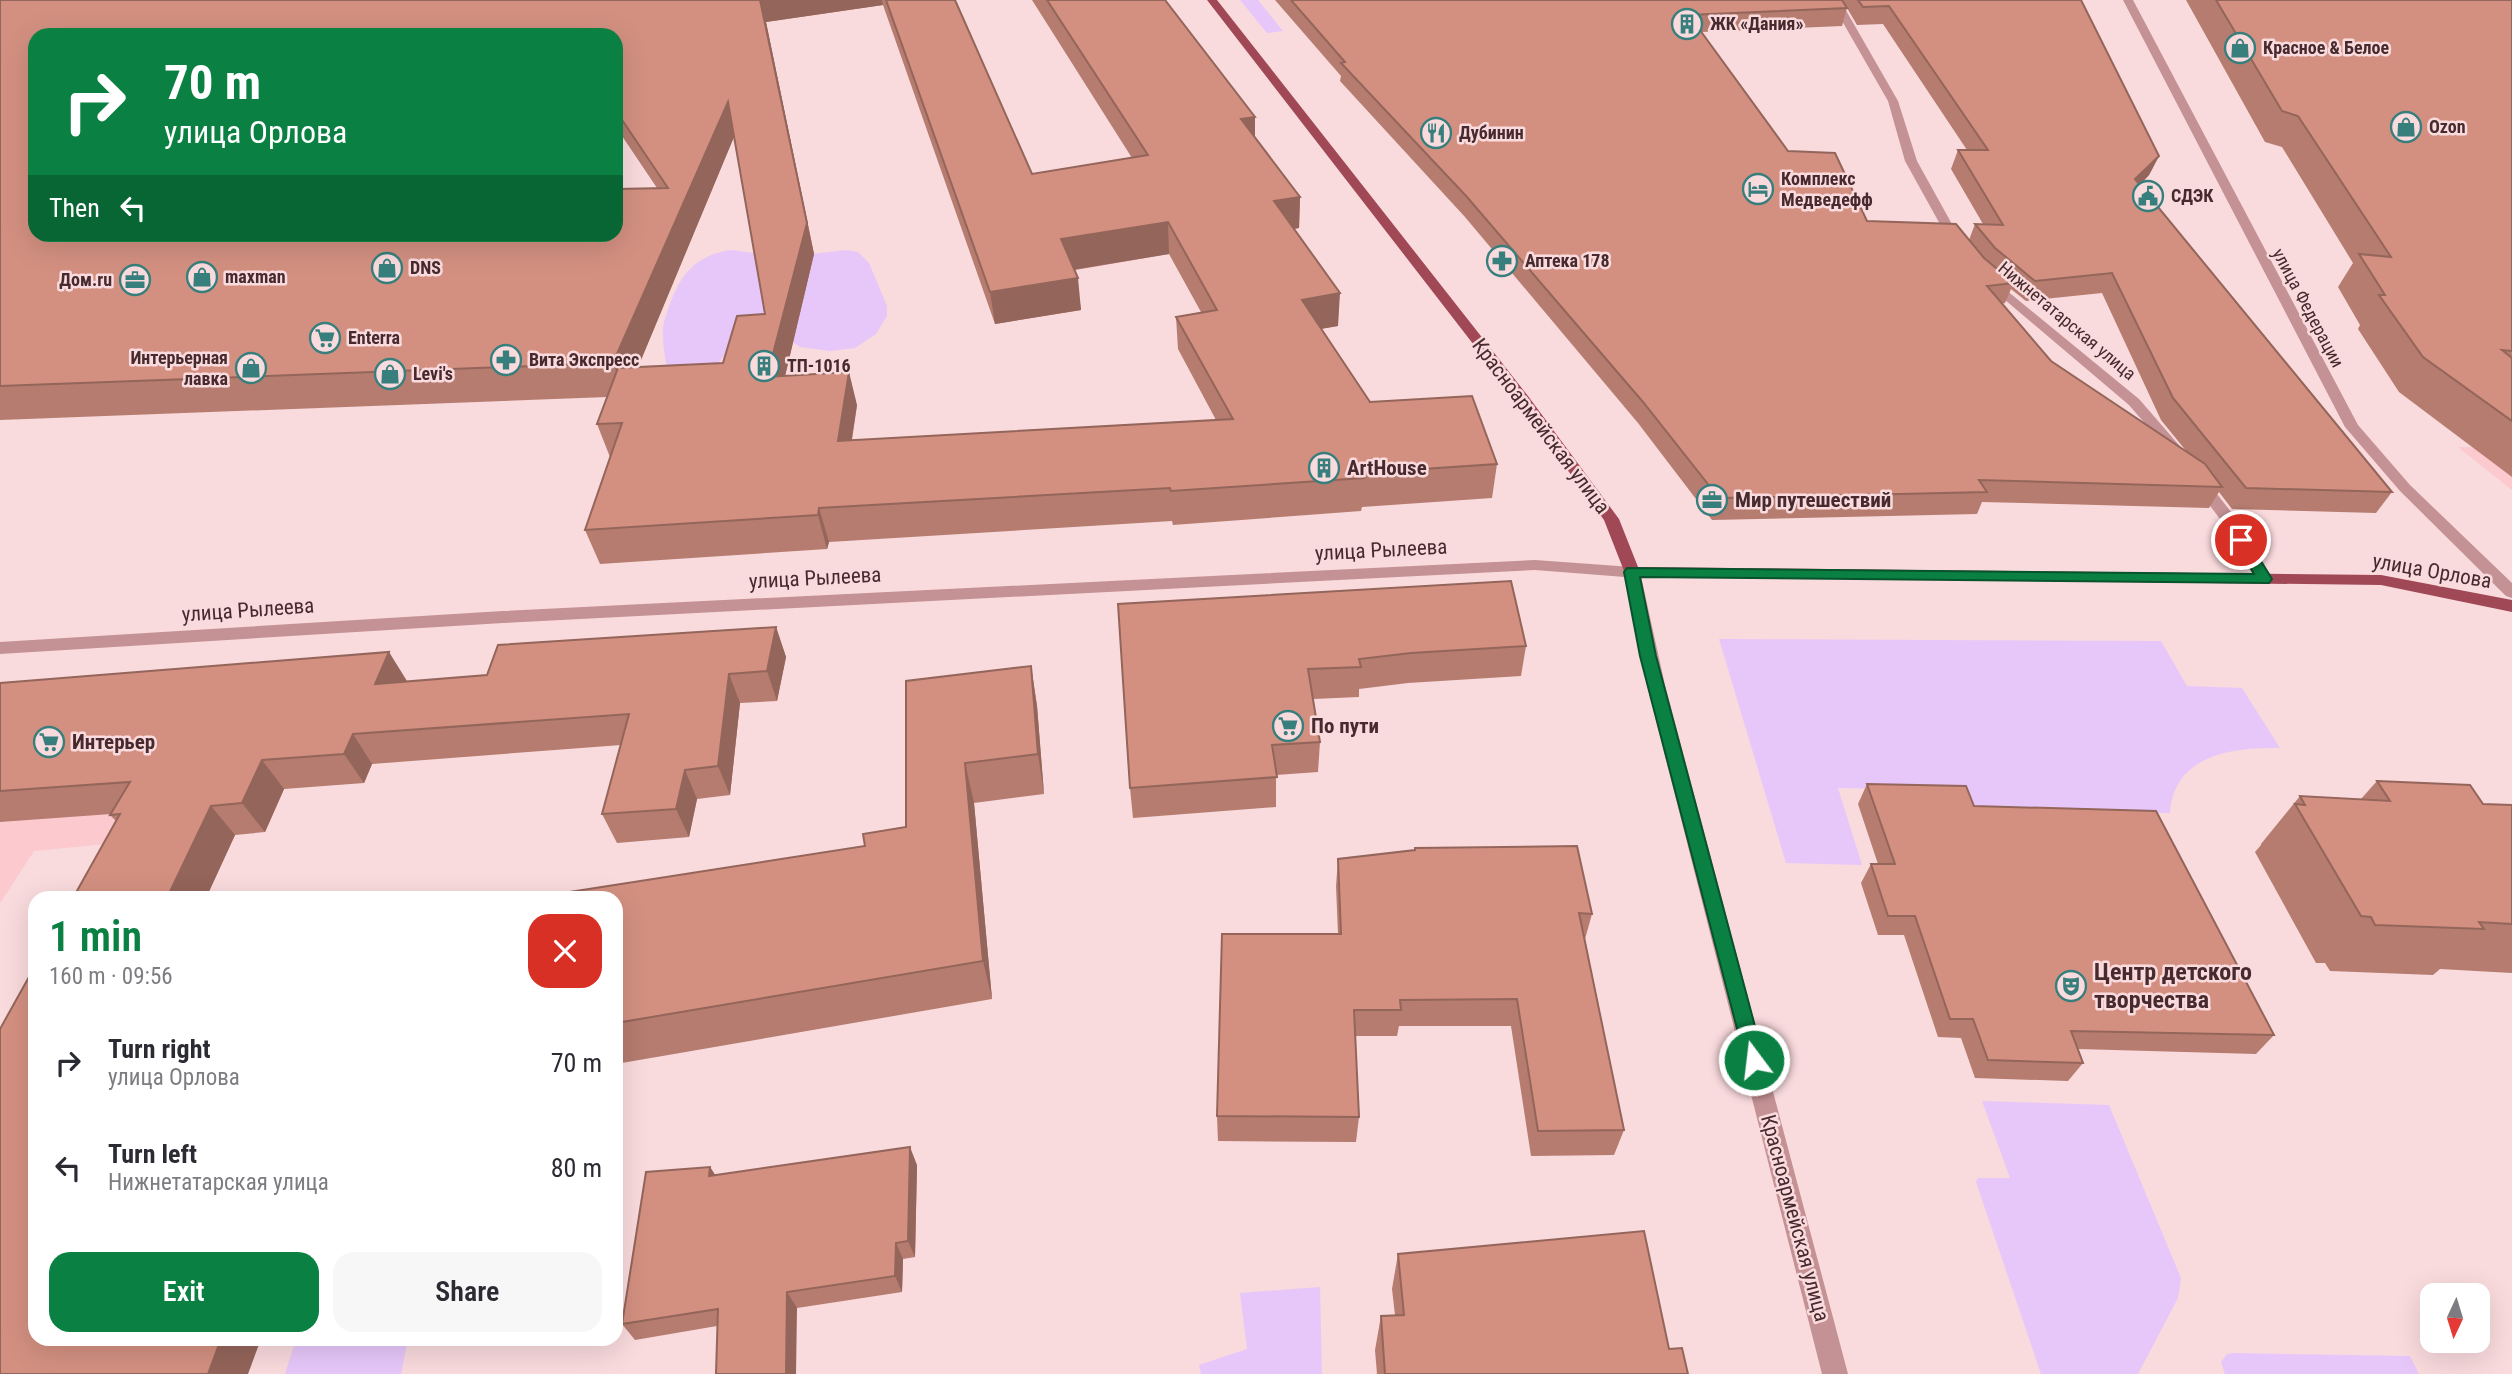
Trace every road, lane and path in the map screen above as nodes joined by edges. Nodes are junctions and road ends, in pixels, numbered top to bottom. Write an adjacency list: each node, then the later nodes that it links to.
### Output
1 (1212, 0): 6 (main road, Красноармейская улица)
2 (1835, 0): 4 (street)
3 (2128, 0): 8 (street, улица Федерации)
4 (1963, 251)
5 (1981, 273): 7 (street, Нижнетатарская улица)
6 (1632, 572): 7 (main road, улица Орлова); 10 (street, улица Рылеева); 11 (street, Красноармейская улица)
7 (2264, 579): 9 (main road, улица Орлова)
8 (2512, 592)
9 (2512, 606)
10 (0, 648)
11 (1835, 1374)

